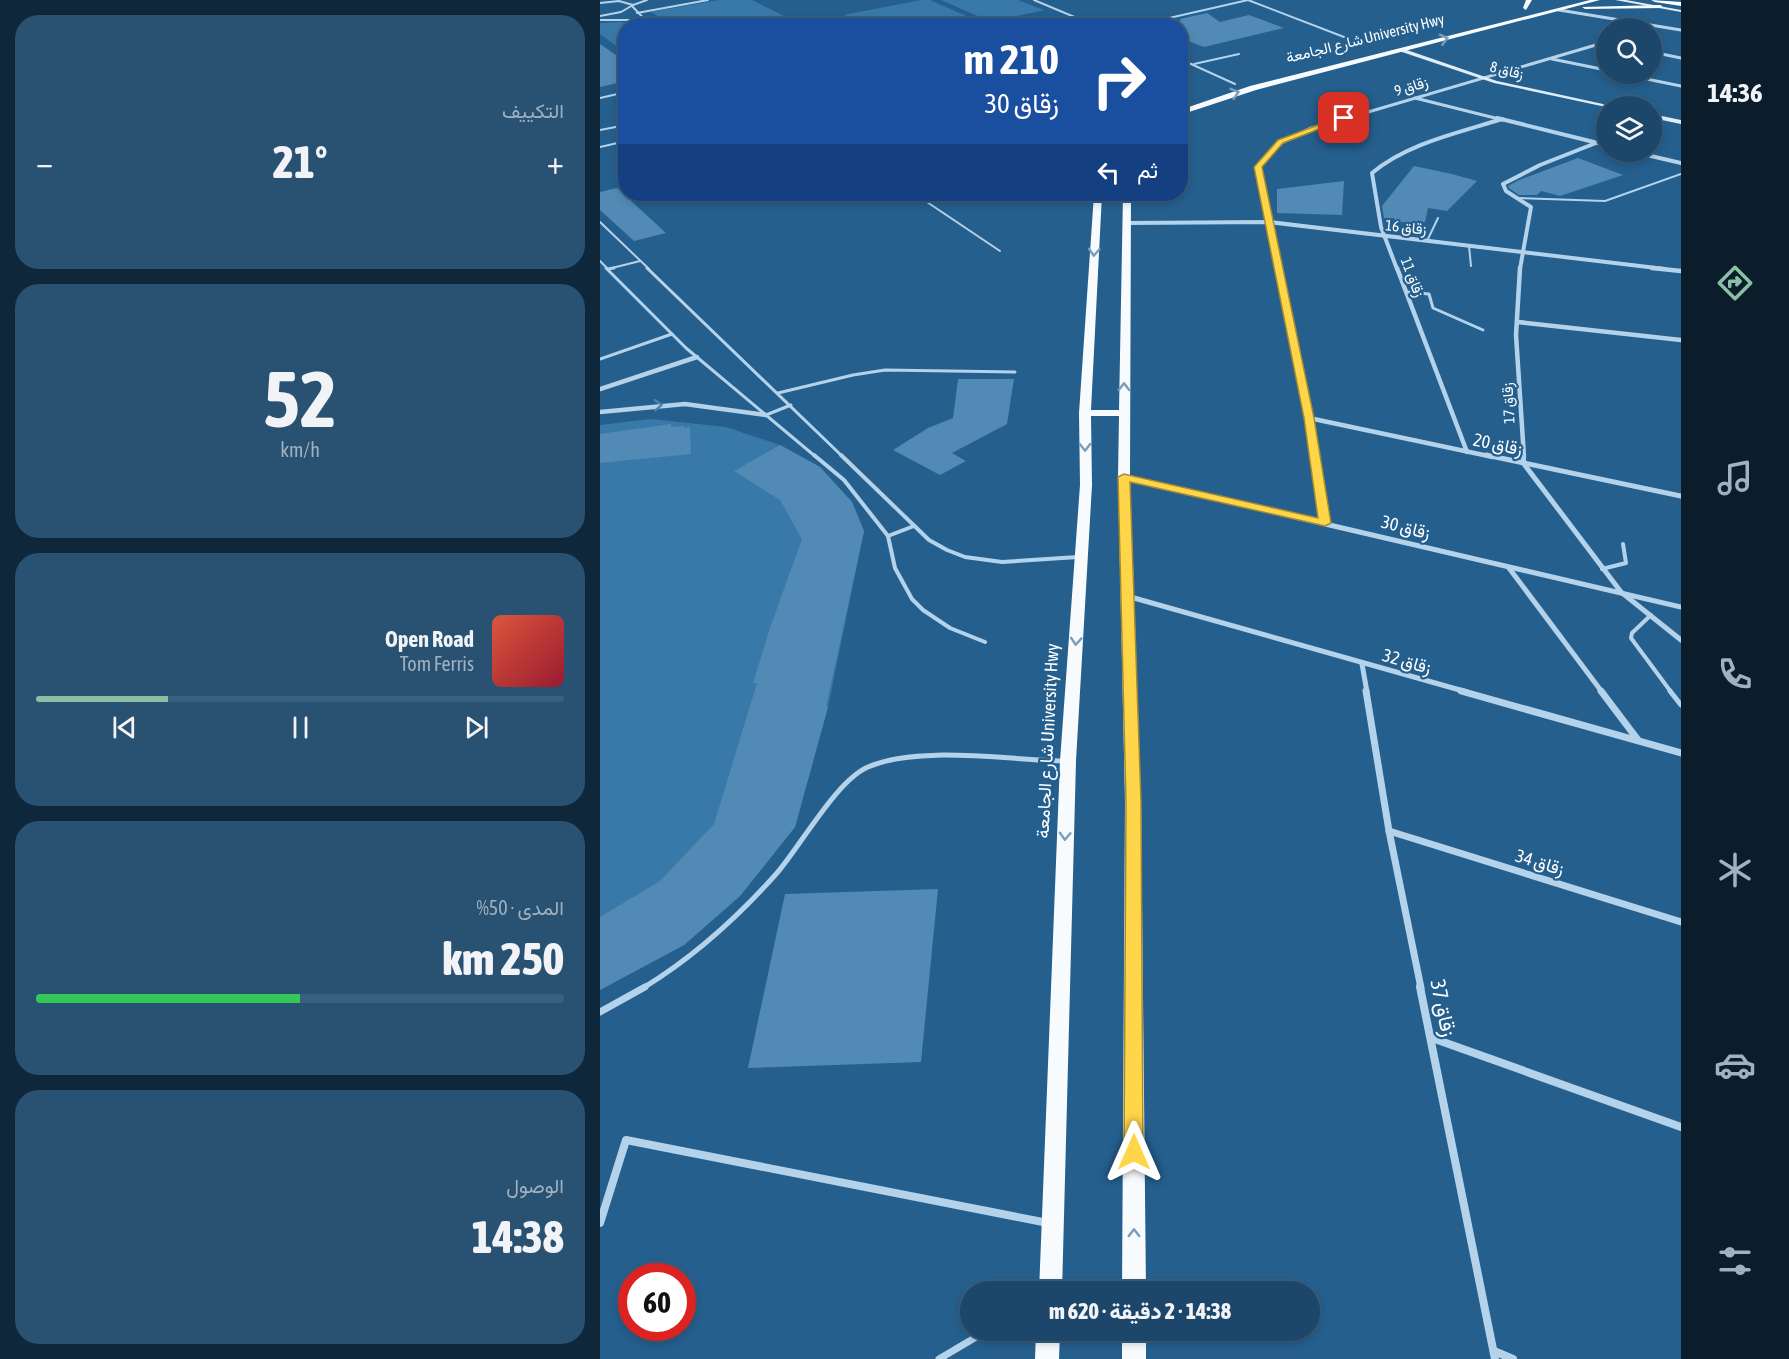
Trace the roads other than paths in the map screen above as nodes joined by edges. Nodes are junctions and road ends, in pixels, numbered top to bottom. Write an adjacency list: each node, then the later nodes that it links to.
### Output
1 (624, 0): 10 (lane)
2 (647, 0): 13 (lane)
3 (708, 0): 21 (lane)
4 (1034, 0): 24 (lane)
5 (1248, 0): 25 (lane); 31 (lane)
6 (1529, 0): 17 (main road)
7 (1597, 0): 15 (main road, شارع الجامعة University Hwy)
8 (1617, 0): 16 (street)
9 (1655, 0): 12 (highway)
10 (619, 1): 11 (lane); 13 (lane)
11 (600, 3)
12 (1681, 4)
13 (632, 6): 21 (lane); 22 (lane)
14 (1535, 6): 17 (main road)
15 (1570, 7): 16 (main road); 18 (main road, شارع الجامعة University Hwy)
16 (1661, 7): 20 (street)
17 (1526, 8): 19 (main road)
18 (1559, 10): 26 (street); 34 (main road, شارع الجامعة University Hwy, one-way to 18)
19 (1516, 11)
20 (1681, 11)
21 (637, 13): 23 (lane)
22 (600, 18): 27 (lane)
23 (641, 18)
24 (1077, 18)
25 (1169, 18)
26 (1607, 18)
27 (618, 19)
28 (1662, 27): 29 (street)
29 (1681, 30)
30 (1425, 35): 33 (main road, شارع الجامعة University Hwy)
31 (1344, 37)
32 (1596, 46): 37 (street, زقاق 9)
33 (1373, 48)
34 (1401, 50): 42 (street, زقاق 8); 52 (main road, شارع الجامعة University Hwy, one-way to 34)
35 (1239, 54): 40 (lane)
36 (1662, 54): 38 (street)
37 (1548, 58): 41 (street); 42 (street, زقاق 9)
38 (1681, 58)
39 (1188, 62): 40 (lane)
40 (1194, 64): 45 (lane)
41 (1596, 68)
42 (1481, 77): 50 (street, زقاق 9); 51 (street, زقاق 8)
43 (1246, 81): 45 (main road)
44 (1662, 82): 46 (street)
45 (1235, 84): 47 (main road)
46 (1681, 86)
47 (1218, 89)
48 (618, 94): 49 (lane)
49 (600, 98)
50 (1414, 98): 54 (street); 71 (street, زقاق 9)
51 (1596, 103)
52 (1188, 110)
53 (1662, 118): 55 (street)
54 (1502, 119): 58 (street); 72 (street, زقاق 11)
55 (1681, 122)
56 (618, 127): 57 (lane)
57 (600, 130)
58 (1596, 142): 64 (street)
59 (618, 143): 60 (lane)
60 (600, 147)
61 (1662, 159): 62 (street)
62 (1681, 163)
63 (1681, 174): 64 (lane)
64 (1519, 198): 76 (street, زقاق 17)
65 (925, 201): 75 (lane)
66 (1098, 201): 94 (main road, شارع الجامعة University Hwy, one-way to 94)
67 (1126, 201): 70 (main road)
68 (1438, 218): 73 (lane)
69 (600, 222): 78 (lane)
70 (1128, 222): 71 (street, زقاق 16); 95 (main road, one-way to 70)
71 (1269, 222): 72 (street, زقاق 16); 97 (street, زقاق 9)
72 (1385, 236): 73 (street, زقاق 16); 82 (street, زقاق 11)
73 (1427, 241): 74 (street, زقاق 16)
74 (1469, 246): 76 (street, زقاق 16); 79 (lane)
75 (1000, 251)
76 (1522, 252): 81 (street, زقاق 16); 83 (street, زقاق 17)
77 (600, 261): 80 (lane)
78 (640, 261): 80 (lane); 91 (lane)
79 (1471, 266)
80 (608, 269): 85 (lane)
81 (1681, 272)
82 (1406, 292): 84 (lane); 98 (street, زقاق 11)
83 (1518, 322): 86 (street); 99 (street, زقاق 17)
84 (1483, 330)
85 (672, 334): 87 (lane); 88 (lane)
86 (1681, 340)
87 (697, 357): 90 (street); 96 (lane)
88 (600, 359)
89 (1015, 372): 91 (lane)
90 (600, 389)
91 (778, 393): 92 (lane)
92 (791, 405): 96 (lane); 103 (lane)
93 (600, 412): 96 (street, one-way to 96)
94 (1085, 412): 95 (main road); 106 (main road, شارع الجامعة University Hwy, one-way to 106)
95 (1124, 413): 100 (main road)
96 (766, 415): 104 (lane)
97 (1309, 418): 98 (street, زقاق 20); 102 (street, زقاق 9)
98 (1467, 452): 99 (street, زقاق 20)
99 (1524, 464): 101 (street, زقاق 20); 108 (street)
100 (1124, 477): 102 (street, زقاق 30); 110 (main road)
101 (1681, 496)
102 (1325, 523): 107 (street, زقاق 30)
103 (914, 526): 104 (lane); 106 (lane)
104 (888, 537): 114 (lane)
105 (1623, 544): 108 (lane)
106 (1082, 557): 119 (main road, شارع الجامعة University Hwy, one-way to 119)
107 (1509, 568): 109 (street, زقاق 30); 117 (street)
108 (1602, 569): 109 (street)
109 (1621, 592): 111 (street, زقاق 30); 112 (street)
110 (1126, 596): 115 (street, زقاق 32); 128 (main road, one-way to 110)
111 (1681, 607)
112 (1651, 615): 113 (street); 116 (lane)
113 (1681, 640)
114 (985, 642)
115 (1362, 664): 117 (street, زقاق 32); 120 (street, زقاق 37)
116 (1681, 705)
117 (1638, 741): 118 (street, زقاق 32)
118 (1681, 753)
119 (1068, 761): 122 (lane); 126 (main road, شارع الجامعة University Hwy, one-way to 126)
120 (1389, 831): 121 (street, زقاق 34); 123 (street, زقاق 37)
121 (1681, 922)
122 (600, 1012)
123 (1432, 1038): 124 (street); 132 (street, زقاق 37)
124 (1681, 1127)
125 (600, 1223): 126 (street)
126 (1052, 1224): 127 (main road, شارع الجامعة University Hwy)
127 (1050, 1281)
128 (1134, 1281)
129 (969, 1341): 133 (lane)
130 (1048, 1341): 134 (main road)
131 (1134, 1341): 135 (main road)
132 (1495, 1355): 136 (street)
133 (939, 1359)
134 (1047, 1359)
135 (1134, 1359)
136 (1513, 1359)

